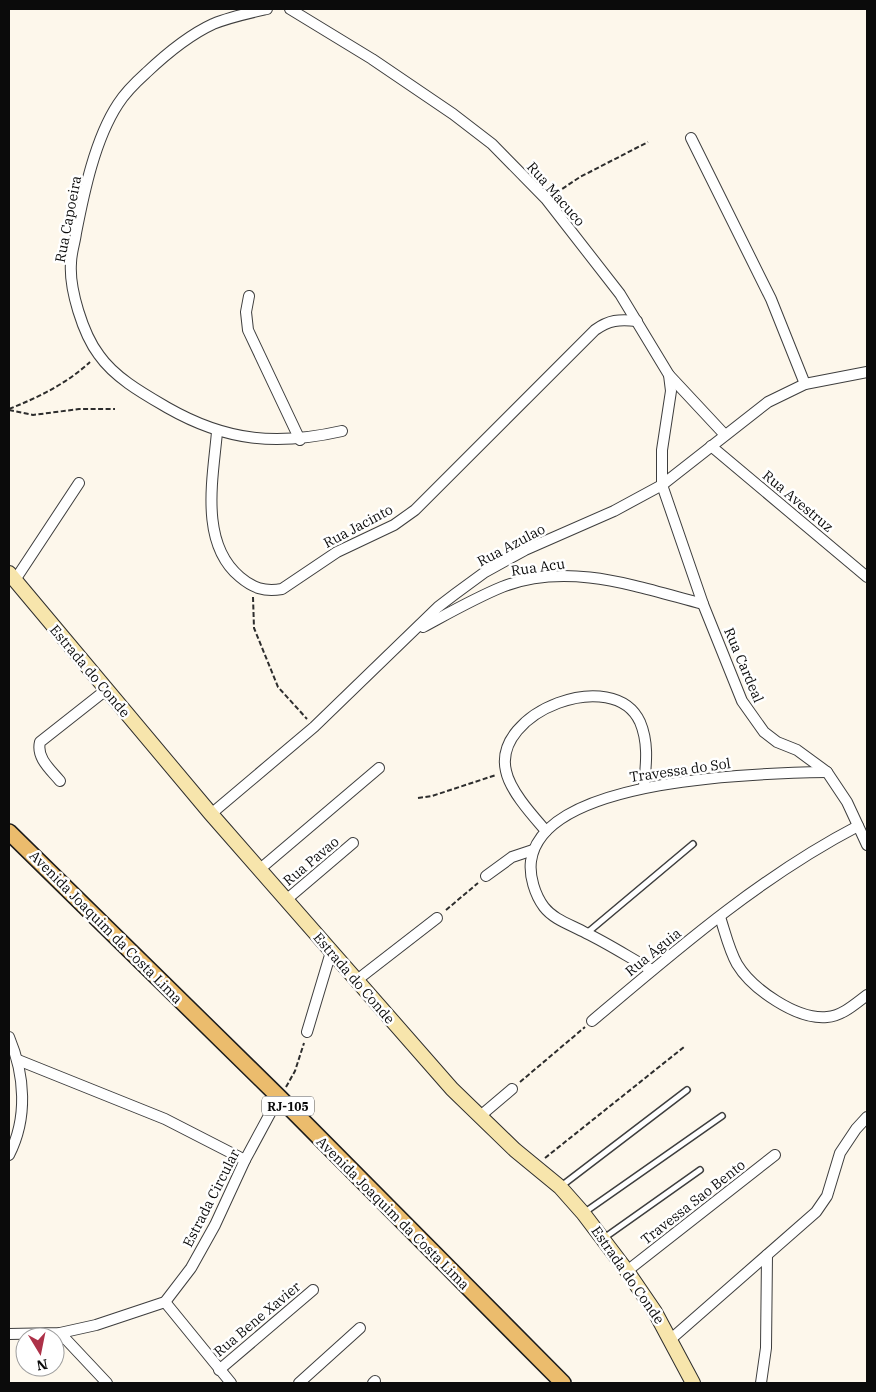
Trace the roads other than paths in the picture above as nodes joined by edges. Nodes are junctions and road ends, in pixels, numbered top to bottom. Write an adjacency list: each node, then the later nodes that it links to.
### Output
1 (267, 9): 10 (street, Rua Capoeira)
2 (290, 9): 5 (street, Rua Macuco)
3 (691, 138): 8 (street)
4 (249, 296): 12 (street)
5 (637, 321): 7 (street, Rua Macuco); 10 (street, Rua Jacinto)
6 (867, 372): 8 (street, Rua Azulao)
7 (669, 375): 11 (street); 15 (street, Rua Macuco)
8 (805, 384): 11 (street, Rua Azulao)
9 (342, 431): 12 (street, Rua Capoeira)
10 (217, 432): 12 (street, Rua Capoeira)
11 (725, 435): 13 (street, Rua Azulao)
12 (300, 440)
13 (711, 446): 15 (street, Rua Azulao); 17 (street, Rua Avestruz)
14 (79, 483): 16 (street)
15 (662, 484): 18 (street, Rua Cardeal); 19 (street, Rua Azulao)
16 (12, 577): 20 (street, Estrada do Conde)
17 (867, 577)
18 (703, 604): 19 (street, Rua Acu); 22 (street, Rua Cardeal)
19 (414, 631): 25 (street, Rua Azulao)
20 (106, 690): 23 (street); 25 (street, Estrada do Conde)
21 (379, 768): 33 (street)
22 (827, 772): 24 (street, Travessa do Sol); 26 (street, Rua Cardeal)
23 (60, 781)
24 (644, 786): 28 (street, Travessa do Sol); 28 (street)
25 (211, 814): 33 (street, Estrada do Conde)
26 (858, 826): 31 (street, Rua Cardeal); 36 (street, Rua Águia)
27 (9, 832): 49 (main road, Avenida Joaquim da Costa Lima / RJ-105)
28 (546, 832): 32 (street, Travessa do Sol)
29 (353, 843): 35 (street, Rua Pavao)
30 (693, 844): 38 (lane)
31 (867, 845)
32 (533, 850): 34 (street); 38 (street)
33 (260, 868): 35 (street, Estrada do Conde)
34 (486, 876)
35 (286, 900): 39 (street, Estrada do Conde)
36 (720, 917): 40 (street, Rua Águia); 42 (street)
37 (437, 918): 41 (street)
38 (587, 933): 40 (street)
39 (331, 952): 41 (street, Estrada do Conde); 44 (street)
40 (652, 970): 43 (street, Rua Águia)
41 (357, 980): 52 (street, Estrada do Conde)
42 (867, 996)
43 (592, 1021)
44 (307, 1032)
45 (9, 1038): 46 (street)
46 (18, 1060): 53 (street); 55 (street)
47 (512, 1089): 52 (street)
48 (687, 1090): 57 (lane)
49 (279, 1097): 55 (street, Estrada Circular); 72 (main road, Avenida Joaquim da Costa Lima / RJ-105)
50 (722, 1116): 58 (lane)
51 (867, 1117): 60 (street)
52 (479, 1118): 57 (street, Estrada do Conde)
53 (9, 1155)
54 (775, 1155): 61 (street, Travessa Sao Bento)
55 (246, 1160): 63 (street, Estrada Circular)
56 (700, 1170): 59 (lane)
57 (560, 1187): 58 (street, Estrada do Conde)
58 (584, 1213): 59 (street, Estrada do Conde)
59 (604, 1238): 61 (street, Estrada do Conde)
60 (767, 1254): 67 (street); 74 (street)
61 (628, 1271): 67 (street, Estrada do Conde)
62 (313, 1290): 68 (street, Rua Bene Xavier)
63 (165, 1302): 65 (street); 68 (street)
64 (360, 1328): 71 (street)
65 (65, 1332)
66 (65, 1338): 69 (street)
67 (671, 1339): 73 (street, Estrada do Conde)
68 (219, 1370): 70 (street)
69 (107, 1383)
70 (231, 1383)
71 (299, 1383)
72 (564, 1383)
73 (693, 1383)
74 (761, 1383)

